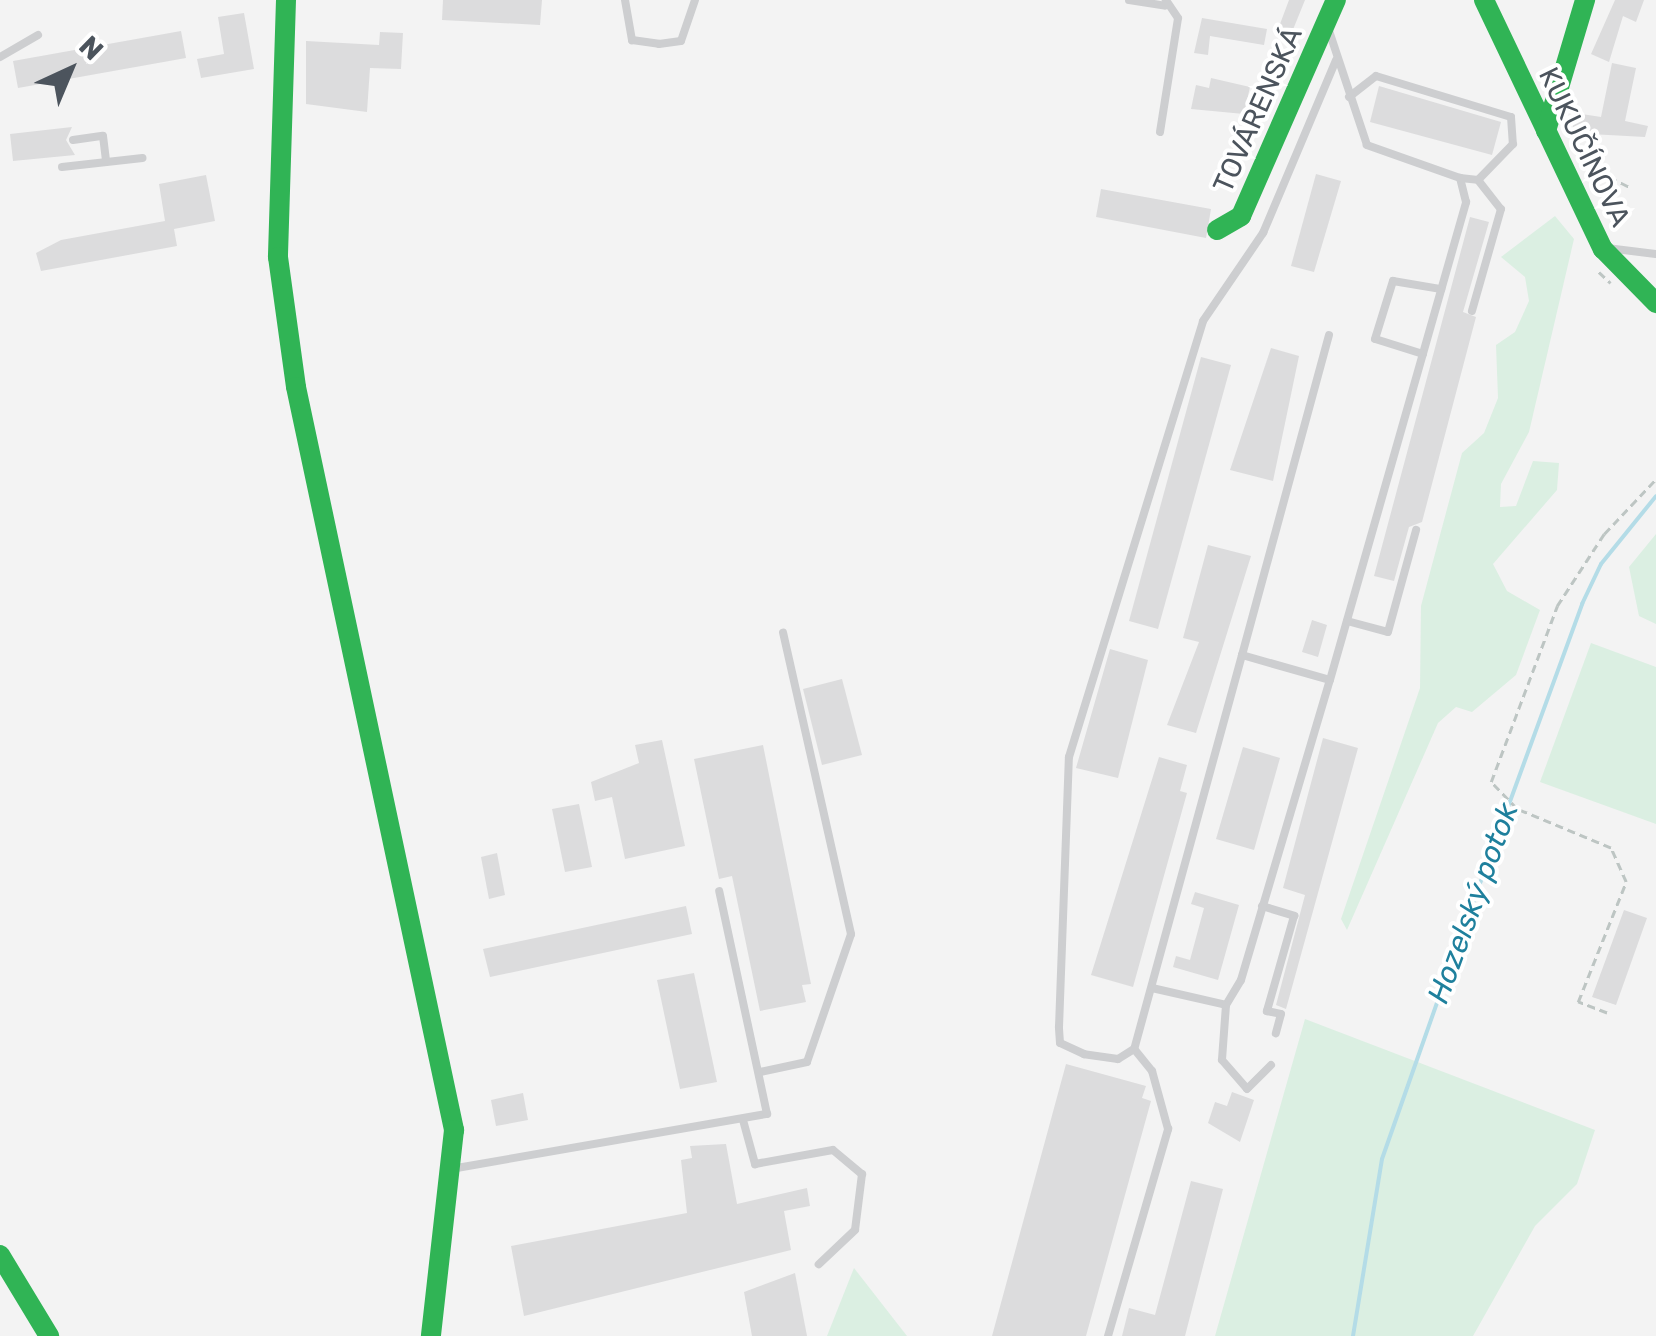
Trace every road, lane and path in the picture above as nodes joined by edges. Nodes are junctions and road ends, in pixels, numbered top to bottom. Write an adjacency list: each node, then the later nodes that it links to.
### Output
1 (286, 0): 47 (street)
2 (624, 0): 3 (lane)
3 (696, 0)
4 (1129, 0): 8 (lane)
5 (1336, 0): 9 (street, TOVÁRENSKÁ)
6 (1484, 0): 15 (street, KUKUČÍNOVA)
7 (1585, 0): 15 (street)
8 (1166, 3): 14 (lane)
9 (1328, 21): 12 (lane); 23 (street, TOVÁRENSKÁ)
10 (38, 34): 11 (lane)
11 (0, 57)
12 (1336, 60): 13 (lane); 43 (lane)
13 (1350, 97): 20 (lane); 21 (lane)
14 (1160, 132)
15 (1546, 132): 22 (path); 24 (street, KUKUČÍNOVA)
16 (73, 140): 18 (lane)
17 (142, 158): 18 (lane)
18 (106, 162): 19 (lane)
19 (62, 167)
20 (1460, 178): 21 (lane); 26 (lane)
21 (1478, 180): 28 (lane)
22 (1631, 188)
23 (1217, 230)
24 (1602, 249): 25 (lane); 27 (street, KUKUČÍNOVA)
25 (1656, 254)
26 (1441, 290): 30 (lane); 30 (lane)
27 (1656, 303)
28 (1472, 311)
29 (1328, 334): 35 (lane)
30 (1422, 354): 33 (lane)
31 (1656, 479): 41 (path)
32 (1416, 530): 33 (lane)
33 (1346, 620): 36 (lane)
34 (783, 633): 45 (lane)
35 (1242, 655): 36 (lane); 39 (lane)
36 (1330, 680): 38 (lane)
37 (719, 891): 45 (lane)
38 (1262, 906): 40 (lane); 42 (lane)
39 (1152, 988): 40 (lane); 43 (lane)
40 (1226, 1004): 44 (lane)
41 (1607, 1013)
42 (1276, 1033)
43 (1134, 1048): 52 (lane)
44 (1271, 1064)
45 (760, 1072): 46 (lane)
46 (744, 1120): 47 (lane); 49 (lane)
47 (450, 1170): 51 (street)
48 (0, 1255): 50 (street)
49 (820, 1264)
50 (49, 1336)
51 (431, 1336)
52 (1108, 1336)

